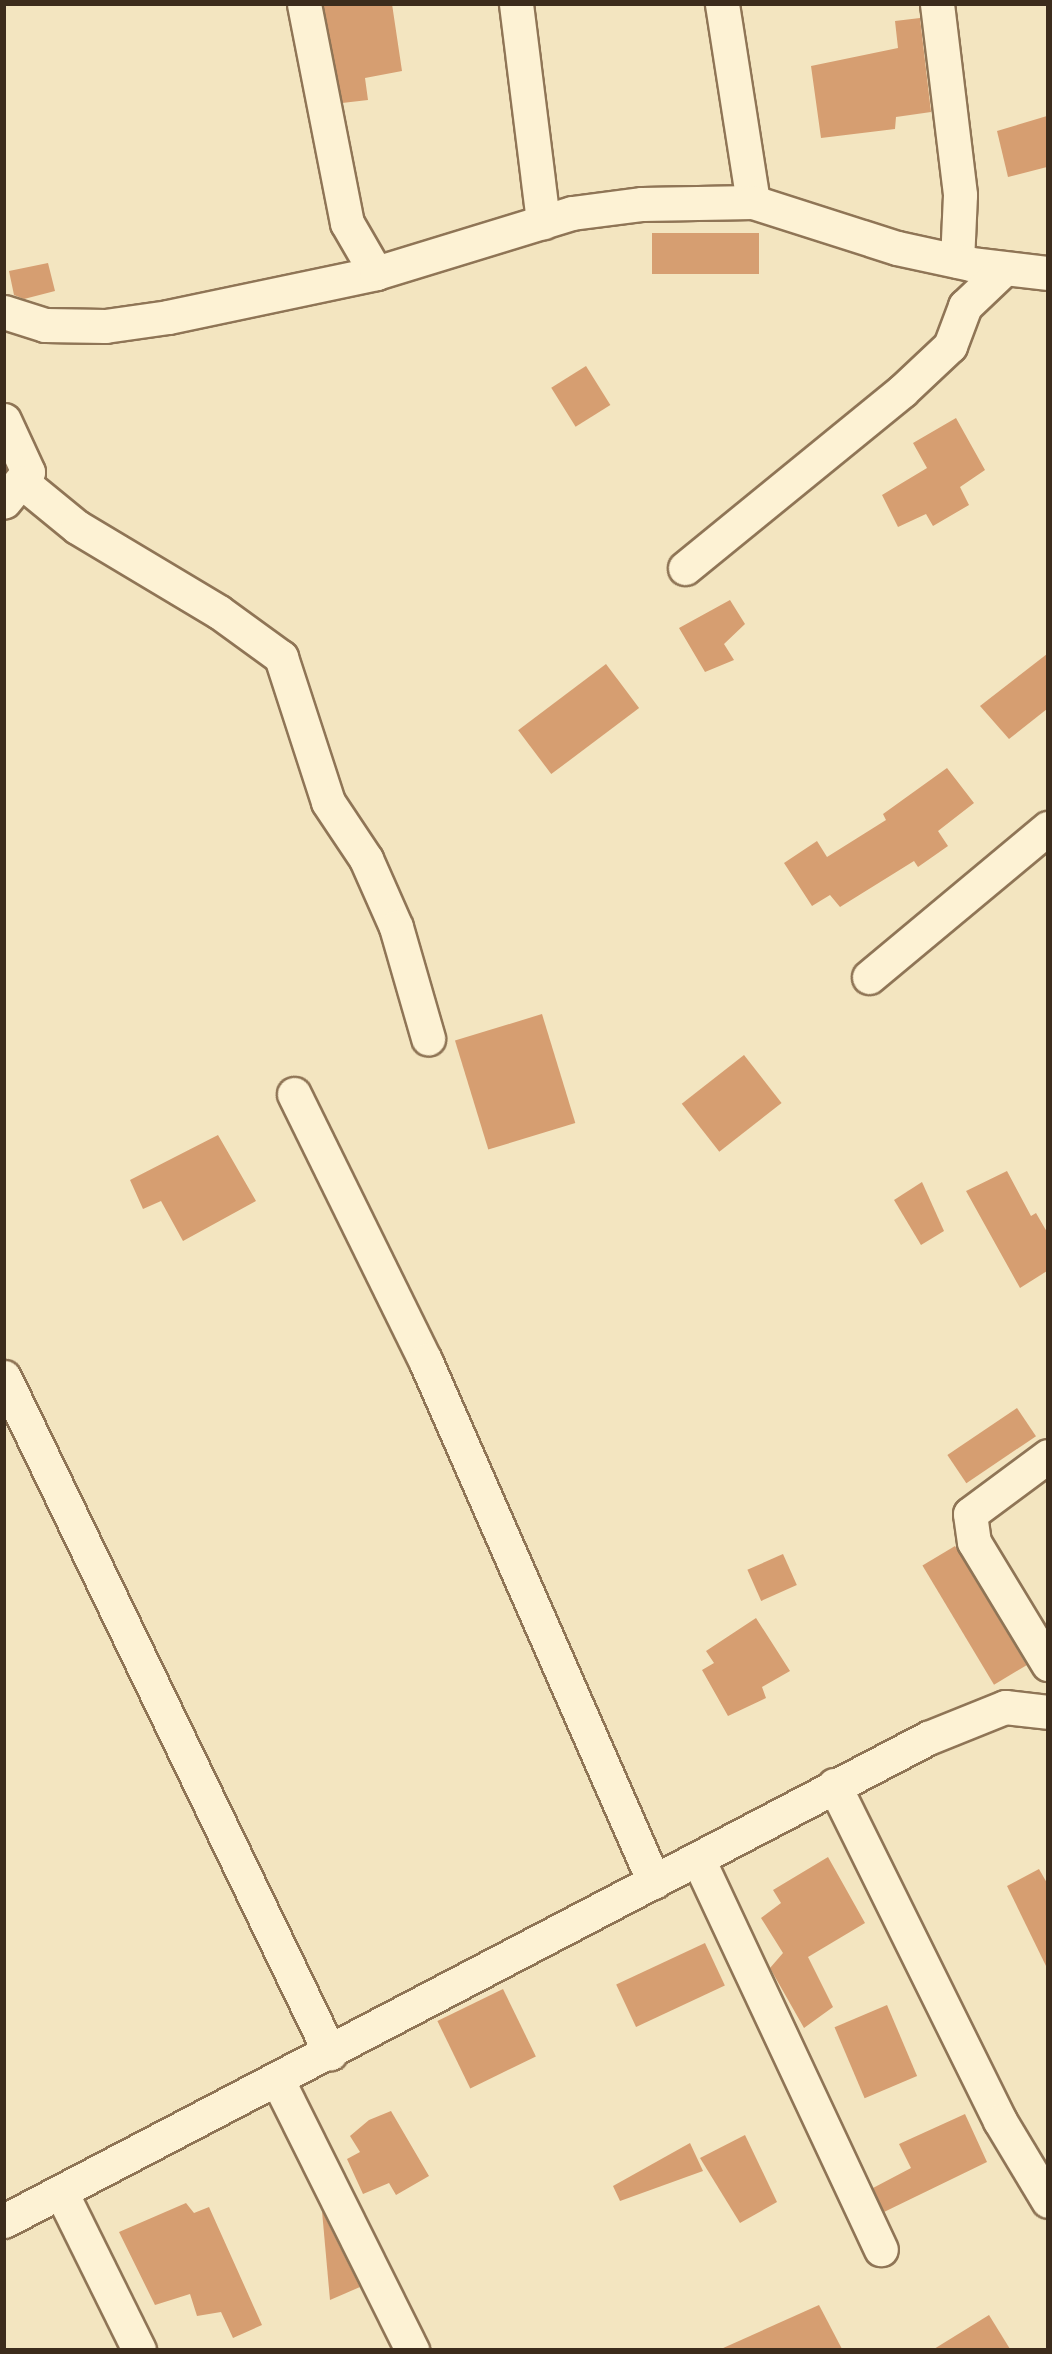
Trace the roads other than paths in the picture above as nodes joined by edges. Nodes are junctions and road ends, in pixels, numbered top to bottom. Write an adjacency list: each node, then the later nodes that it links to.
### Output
1 (304, 4): 9 (street)
2 (516, 4): 6 (street)
3 (722, 4): 5 (street)
4 (937, 4): 7 (street)
5 (753, 202): 6 (street); 7 (street)
6 (543, 222): 9 (street)
7 (957, 261): 8 (street)
8 (1004, 269): 10 (street); 14 (street)
9 (376, 273): 11 (street)
10 (1047, 273)
11 (4, 312)
12 (4, 420): 13 (street)
13 (13, 492): 17 (street)
14 (685, 568)
15 (1047, 828): 16 (street)
16 (870, 977)
17 (428, 1038)
18 (294, 1094): 25 (street)
19 (4, 1377): 26 (street)
20 (1047, 1456): 21 (street)
21 (1047, 1664)
22 (1047, 1712): 23 (street)
23 (834, 1785): 24 (street); 29 (street)
24 (698, 1859): 25 (street); 31 (street)
25 (654, 1882): 26 (street)
26 (330, 2054): 27 (street)
27 (278, 2081): 28 (street); 33 (street)
28 (61, 2192): 30 (street); 32 (street)
29 (1047, 2200)
30 (4, 2221)
31 (881, 2249)
32 (139, 2349)
33 (412, 2349)

